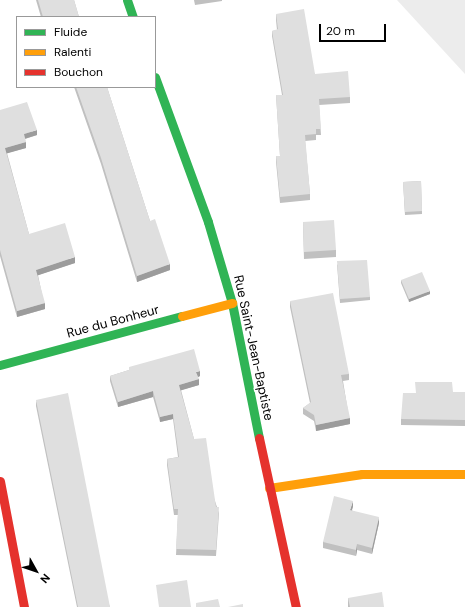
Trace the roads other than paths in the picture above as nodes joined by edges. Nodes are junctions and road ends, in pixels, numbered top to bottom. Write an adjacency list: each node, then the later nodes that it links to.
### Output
1 (127, 0): 2 (street)
2 (133, 16)
3 (156, 80): 4 (street, Rue Saint-Jean-Baptiste)
4 (232, 303): 5 (street, Rue du Bonheur); 8 (street, Rue Saint-Jean-Baptiste)
5 (0, 365)
6 (465, 474): 8 (street)
7 (0, 481): 9 (street)
8 (269, 488): 10 (street, Rue Saint-Jean-Baptiste)
9 (24, 607)
10 (296, 607)

